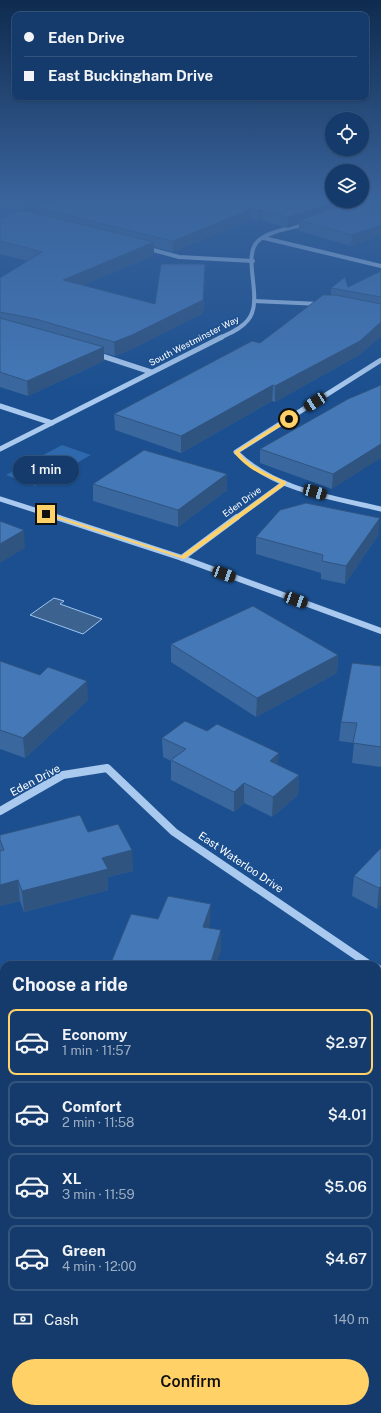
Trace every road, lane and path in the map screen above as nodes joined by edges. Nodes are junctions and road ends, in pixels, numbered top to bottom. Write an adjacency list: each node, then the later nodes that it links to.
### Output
1 (253, 261): 4 (street, South Westminster Way)
2 (364, 262): 3 (street)
3 (381, 266)
4 (254, 301): 5 (street); 8 (street, South Westminster Way)
5 (328, 305)
6 (92, 353): 8 (street)
7 (381, 360): 12 (street, Eden Drive)
8 (151, 372): 10 (street, South Westminster Way)
9 (0, 406): 10 (street)
10 (52, 423): 11 (street, South Westminster Way)
11 (0, 449)
12 (284, 483): 14 (street); 15 (street, Eden Drive)
13 (0, 499): 15 (street)
14 (381, 510)
15 (182, 558): 16 (street)
16 (381, 632)
17 (107, 768): 18 (street, Eden Drive); 19 (street, East Waterloo Drive)
18 (0, 811)
19 (364, 961)

